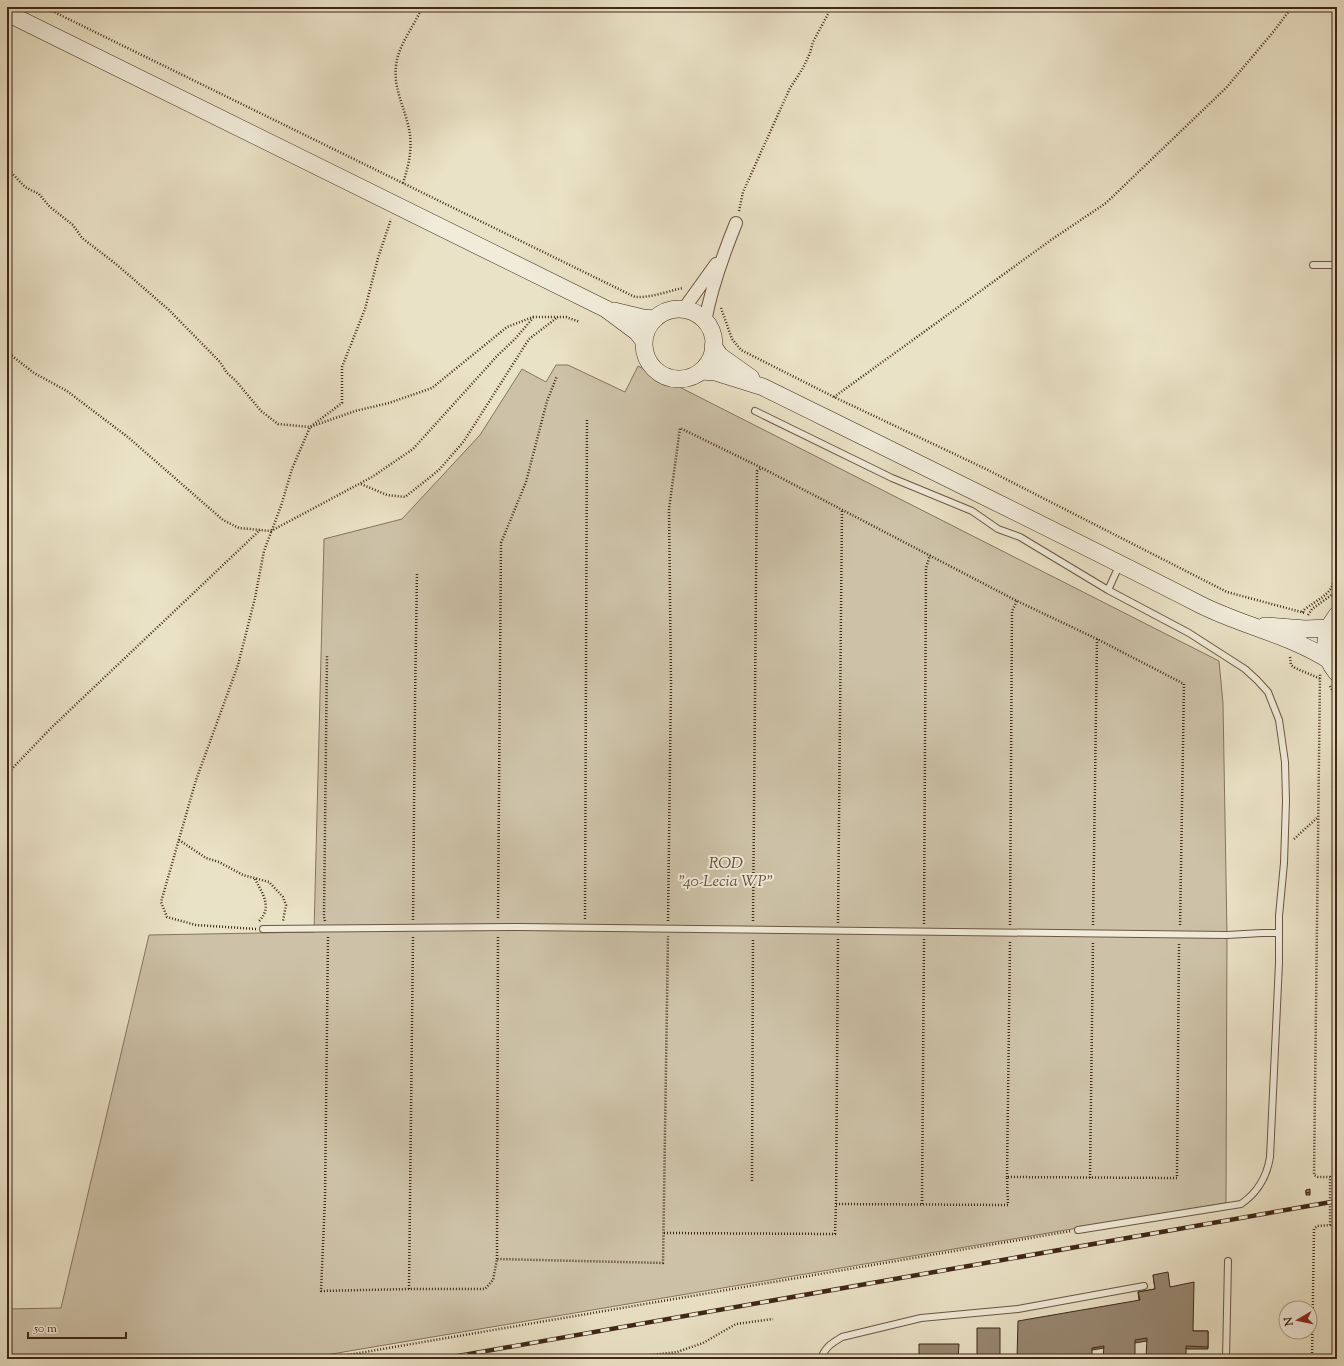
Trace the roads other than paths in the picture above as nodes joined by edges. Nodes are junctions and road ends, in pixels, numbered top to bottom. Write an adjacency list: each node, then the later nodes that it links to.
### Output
1 (7, 13): 6 (street)
2 (736, 223): 3 (street)
3 (724, 253): 7 (street); 9 (street)
4 (1312, 265): 5 (lane)
5 (1337, 265)
6 (606, 309): 8 (street); 10 (street)
7 (683, 310): 8 (street); 9 (street)
8 (655, 319): 10 (street)
9 (705, 322): 11 (street)
10 (644, 341): 12 (street)
11 (714, 346): 12 (street); 13 (street)
12 (701, 371): 13 (street)
13 (762, 387): 15 (street)
14 (754, 412): 16 (lane)
15 (1120, 563): 16 (lane); 18 (street)
16 (1108, 590): 21 (lane)
17 (1333, 621): 18 (street); 19 (street)
18 (1250, 625): 19 (street)
19 (1333, 667)
20 (263, 929): 21 (lane)
21 (1279, 933): 22 (lane)
22 (1078, 1230)
23 (1228, 1261): 26 (lane)
24 (1144, 1286): 25 (lane)
25 (821, 1359)
26 (1226, 1359)

